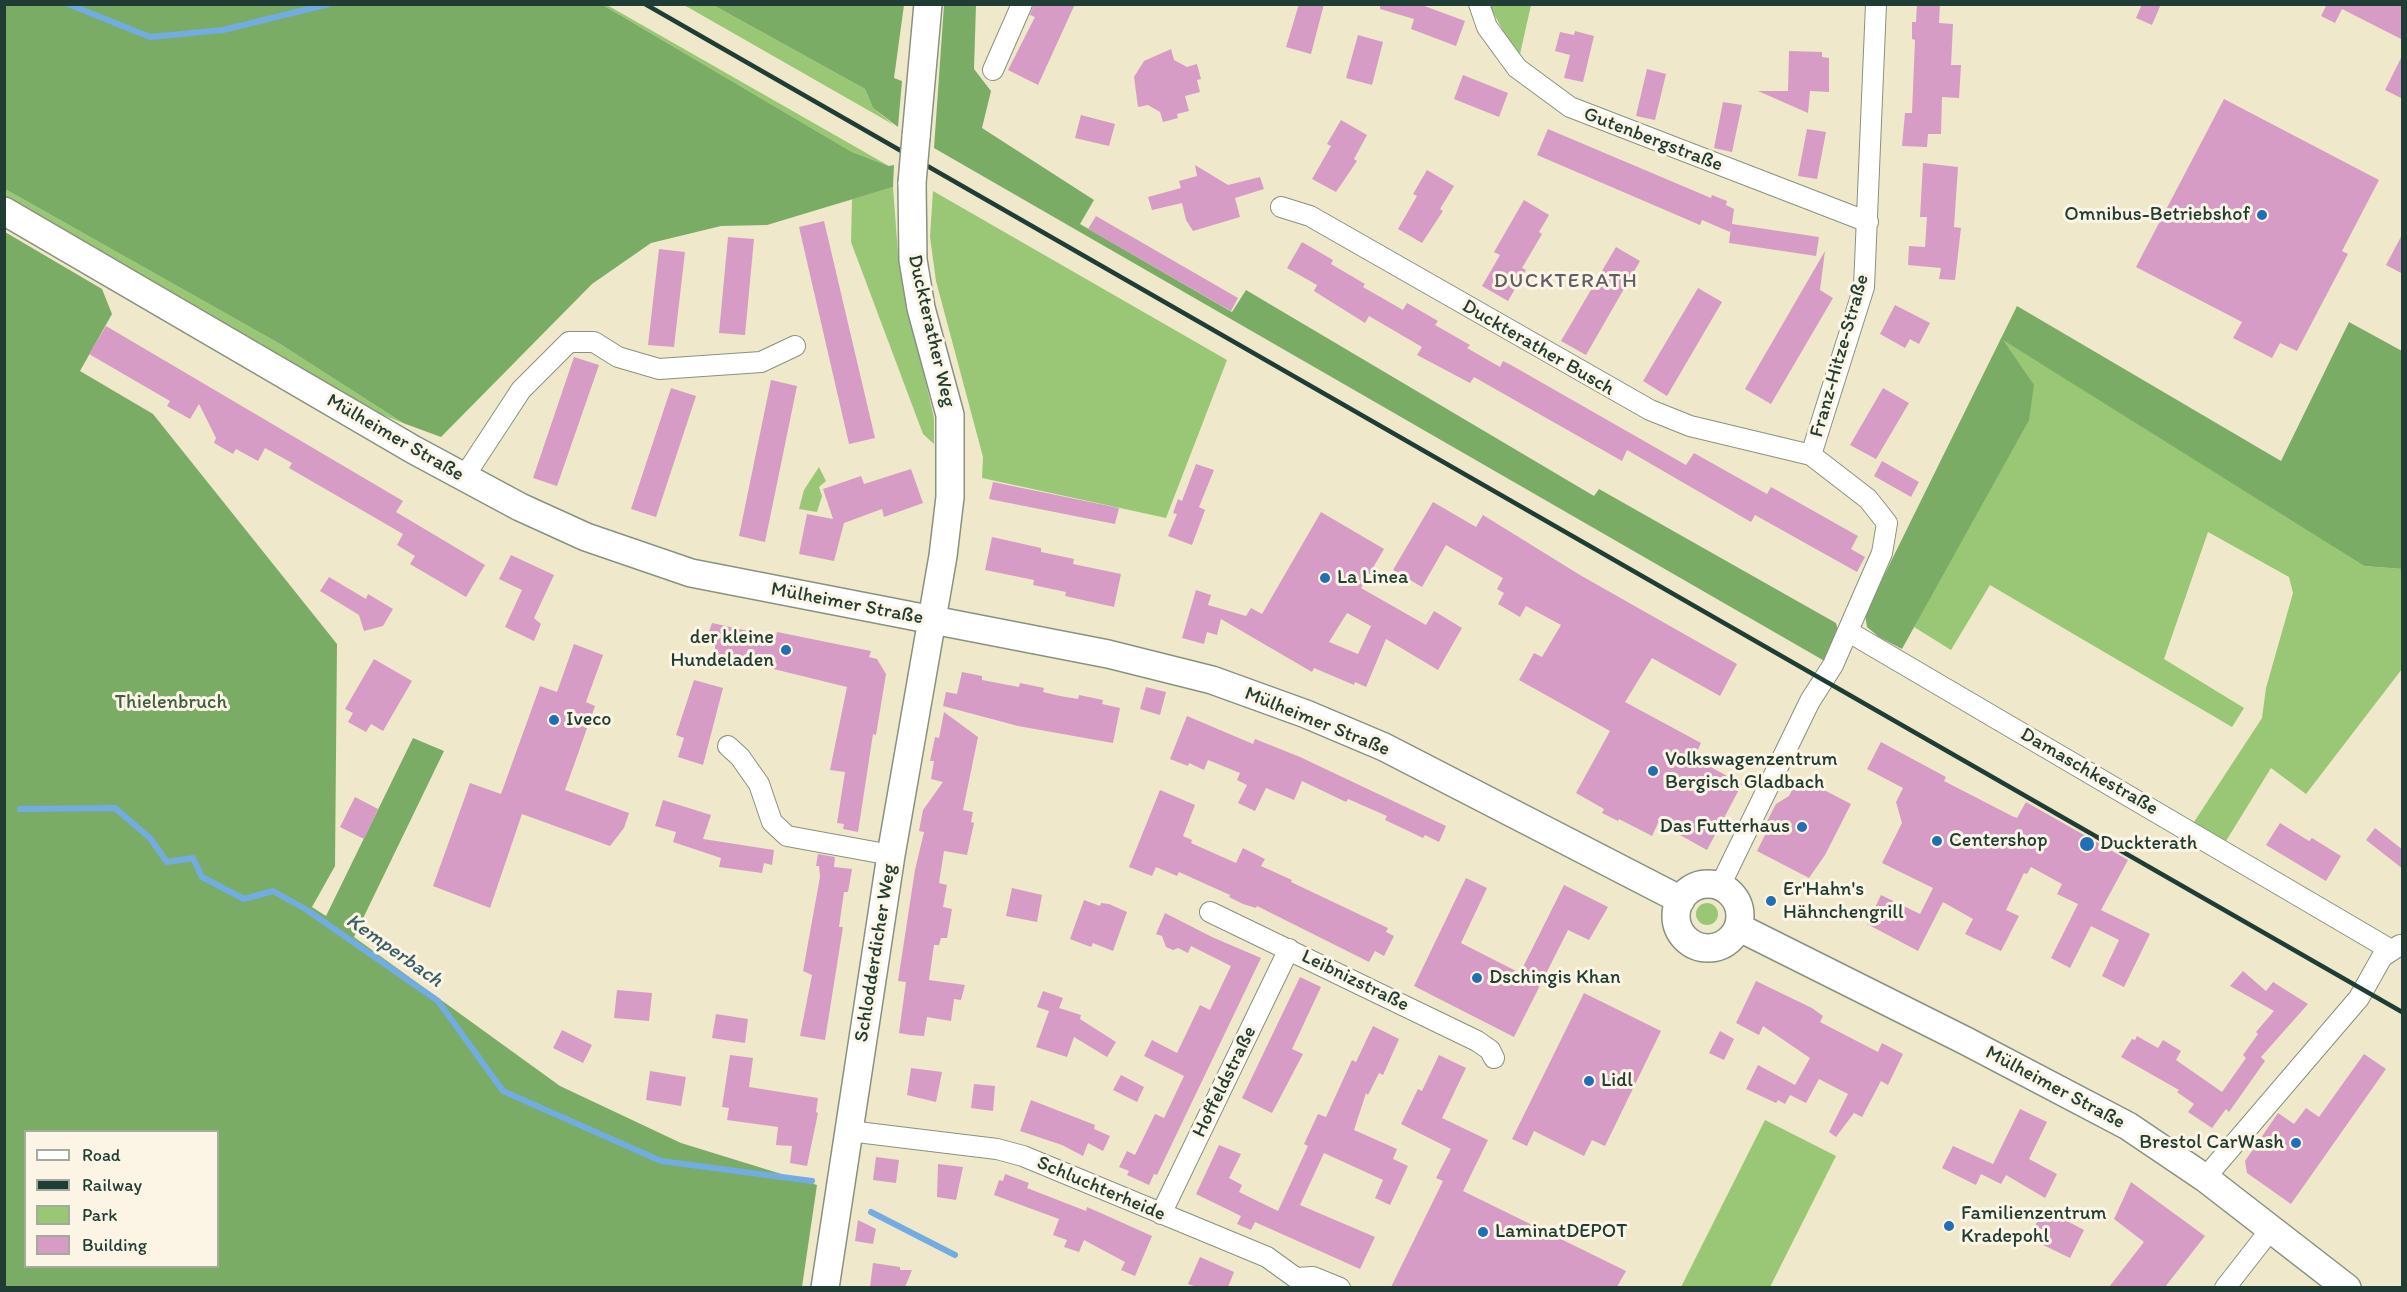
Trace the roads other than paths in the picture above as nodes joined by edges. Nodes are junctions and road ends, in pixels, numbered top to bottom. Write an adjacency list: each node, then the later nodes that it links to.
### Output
1 (928, 4): 12 (main road, Duckterather Weg, bridge)
2 (1022, 4): 5 (street)
3 (1479, 4): 8 (street, Gutenbergstraße)
4 (1876, 4): 8 (street, Franz-Hitze-Straße)
5 (993, 70)
6 (1281, 207): 10 (street, Duckterather Busch)
7 (4, 211): 11 (main road, Mülheimer Straße)
8 (1868, 222): 10 (street, Franz-Hitze-Straße)
9 (795, 346): 11 (street)
10 (1810, 455): 13 (street, Franz-Hitze-Straße)
11 (464, 477): 12 (main road, Mülheimer Straße)
12 (931, 620): 15 (main road, Schlodderdicher Weg); 17 (main road, Mülheimer Straße)
13 (1849, 632): 16 (street, Franz-Hitze-Straße); 20 (street, Damaschkestraße)
14 (728, 746): 15 (street)
15 (891, 855): 23 (main road, Schlodderdicher Weg)
16 (1720, 886): 17 (main road); 19 (main road)
17 (1681, 900): 19 (main road)
18 (1210, 912): 21 (street, Leibnizstraße)
19 (1738, 927): 24 (main road, Mülheimer Straße)
20 (2397, 947): 24 (street, Damaschkestraße)
21 (1289, 949): 22 (street, Leibnizstraße); 25 (street, Hoffeldstraße)
22 (1494, 1058)
23 (849, 1131): 25 (street, Schluchterheide); 27 (main road, Schlodderdicher Weg)
24 (2205, 1178): 26 (main road, Mülheimer Straße)
25 (1161, 1214): 28 (street, Schluchterheide)
26 (2271, 1229): 29 (street); 30 (main road, Mülheimer Straße)
27 (825, 1287)
28 (1340, 1287)
29 (2225, 1287)
30 (2347, 1287)

